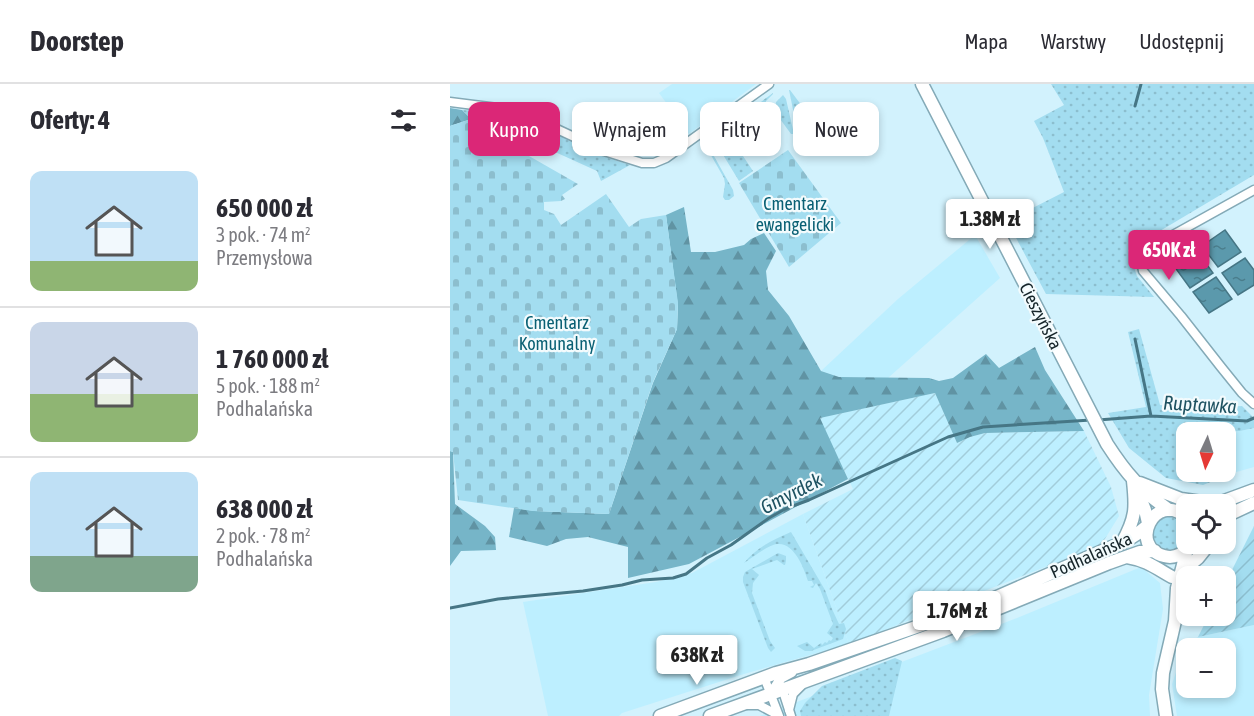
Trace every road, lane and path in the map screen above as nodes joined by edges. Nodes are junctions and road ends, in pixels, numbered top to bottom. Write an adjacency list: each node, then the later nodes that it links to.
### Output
1 (769, 84): 3 (street)
2 (922, 84): 6 (street, Cieszyńska)
3 (450, 102)
4 (1254, 190): 5 (street)
5 (1254, 404)
6 (1133, 481): 8 (street); 11 (street, Cieszyńska); 14 (street, Cieszyńska); 15 (street)
7 (1254, 490): 9 (street)
8 (1176, 497)
9 (1236, 497)
10 (1254, 503): 12 (street)
11 (1176, 510)
12 (1236, 511)
13 (1176, 512): 14 (street, Podhalańska)
14 (1148, 525): 15 (street, Podhalańska); 16 (street, Cieszyńska)
15 (1121, 544): 25 (street, Podhalańska)
16 (1159, 553): 17 (street, Podhalańska); 19 (street, Podhalańska); 21 (street)
17 (1179, 554)
18 (1201, 554): 20 (street)
19 (1126, 557): 22 (street); 24 (street, Podhalańska)
20 (1190, 566)
21 (1176, 578)
22 (1176, 578)
23 (1176, 600): 31 (street)
24 (805, 681): 25 (street, Podhalańska); 27 (street)
25 (773, 683): 26 (street, Podhalańska); 27 (street); 28 (street); 29 (street, Podhalańska)
26 (740, 705): 28 (street); 30 (street, Podhalańska)
27 (790, 713)
28 (778, 715)
29 (660, 716)
30 (710, 716)
31 (1166, 716)

